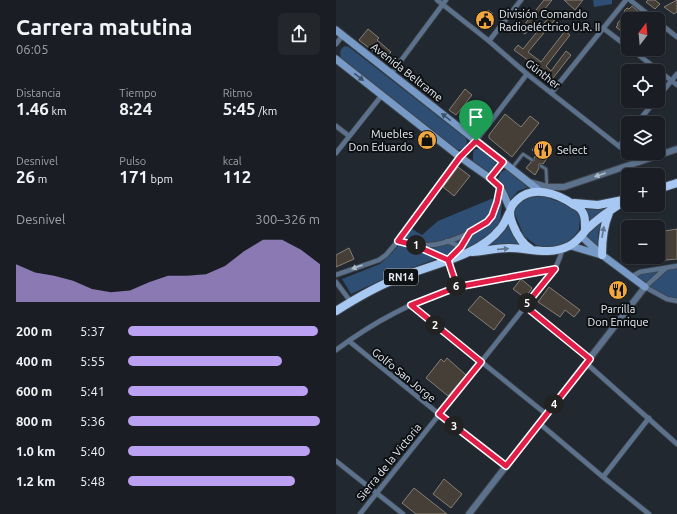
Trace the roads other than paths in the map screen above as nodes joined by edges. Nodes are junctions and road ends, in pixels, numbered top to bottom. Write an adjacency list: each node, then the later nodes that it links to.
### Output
1 (436, 0): 6 (street, Günther)
2 (446, 0): 6 (street)
3 (521, 0): 13 (street)
4 (626, 0): 8 (street)
5 (630, 0): 7 (street)
6 (442, 4): 13 (street, Günther); 18 (street)
7 (645, 12)
8 (603, 28): 14 (street); 24 (street)
9 (665, 28): 12 (street)
10 (336, 30): 11 (main road, Avenida Beltrame)
11 (343, 35): 15 (street); 18 (main road, Avenida Beltrame)
12 (677, 37)
13 (489, 41): 19 (street, Günther)
14 (621, 42)
15 (336, 44)
16 (639, 56): 21 (street)
17 (336, 59): 25 (main road, one-way to 25)
18 (391, 74): 30 (main road, Avenida Beltrame, one-way to 18)
19 (527, 74): 24 (street, Günther); 30 (street)
20 (677, 74): 21 (street)
21 (672, 81): 22 (street); 23 (street)
22 (677, 85)
23 (665, 89)
24 (552, 92): 32 (street, Günther)
25 (382, 95): 29 (street); 35 (main road)
26 (649, 108): 27 (street)
27 (643, 116)
28 (336, 126): 29 (street)
29 (349, 136): 34 (street)
30 (476, 141): 35 (street); 37 (main road, Avenida Beltrame)
31 (621, 144): 32 (street)
32 (619, 146): 38 (street, Günther)
33 (677, 149): 38 (street)
34 (336, 153)
35 (460, 157): 41 (main road); 53 (street)
36 (532, 160): 40 (lane)
37 (503, 162): 40 (main road, Avenida Beltrame); 41 (main road)
38 (639, 162): 45 (street, one-way to 45)
39 (541, 166): 45 (lane)
40 (512, 169): 45 (main road, Avenida Beltrame)
41 (490, 178): 43 (main road)
42 (677, 183): 44 (highway)
43 (500, 187): 50 (main road); 51 (street)
44 (665, 187)
45 (544, 189): 47 (highway, RN14); 50 (highway, RN14)
46 (621, 200): 47 (highway, RN14)
47 (570, 202): 52 (highway, RN14)
48 (621, 203): 49 (highway, RN14)
49 (610, 210): 52 (highway, RN14); 61 (highway, one-way to 49)
50 (509, 211): 59 (highway); 60 (highway, RN14)
51 (470, 232): 54 (street); 57 (street)
52 (584, 234): 56 (highway, RN14); 61 (main road)
53 (398, 241): 55 (street); 66 (street, one-way to 66)
54 (447, 241): 55 (street); 57 (street)
55 (414, 245): 62 (street)
56 (570, 246): 58 (highway, RN14); 61 (main road)
57 (461, 247): 62 (street)
58 (562, 250): 59 (highway, RN14); 65 (street, Sierra de la Victoria)
59 (535, 251): 60 (highway, RN14, one-way to 59)
60 (470, 252): 62 (highway, RN14)
61 (602, 255): 67 (main road)
62 (448, 260): 69 (street); 72 (highway, RN14)
63 (677, 266): 64 (street)
64 (666, 268): 67 (street); 70 (street)
65 (555, 269): 69 (street); 74 (street, Sierra de la Victoria)
66 (336, 275)
67 (631, 276): 70 (main road)
68 (336, 282): 72 (street)
69 (457, 287): 73 (street)
70 (645, 287): 71 (street); 78 (street)
71 (677, 301)
72 (351, 302): 75 (highway, RN14)
73 (411, 305): 76 (street); 79 (street)
74 (525, 306): 78 (street); 79 (street, Sierra de la Victoria)
75 (336, 311)
76 (348, 341): 77 (street); 80 (street, Golfo San Jorge)
77 (336, 350)
78 (588, 361): 81 (street); 82 (street)
79 (481, 362): 80 (street, Sierra de la Victoria); 81 (street)
80 (439, 414): 86 (street, Golfo San Jorge); 88 (street, Sierra de la Victoria)
81 (546, 414): 83 (street)
82 (649, 418): 84 (street); 87 (street)
83 (539, 423): 86 (street); 87 (street)
84 (677, 444)
85 (336, 461): 88 (street)
86 (506, 466): 91 (street)
87 (603, 477): 92 (street)
88 (376, 493): 89 (street, Sierra de la Victoria); 90 (street)
89 (360, 514)
90 (403, 514)
91 (468, 514)
92 (649, 514)

